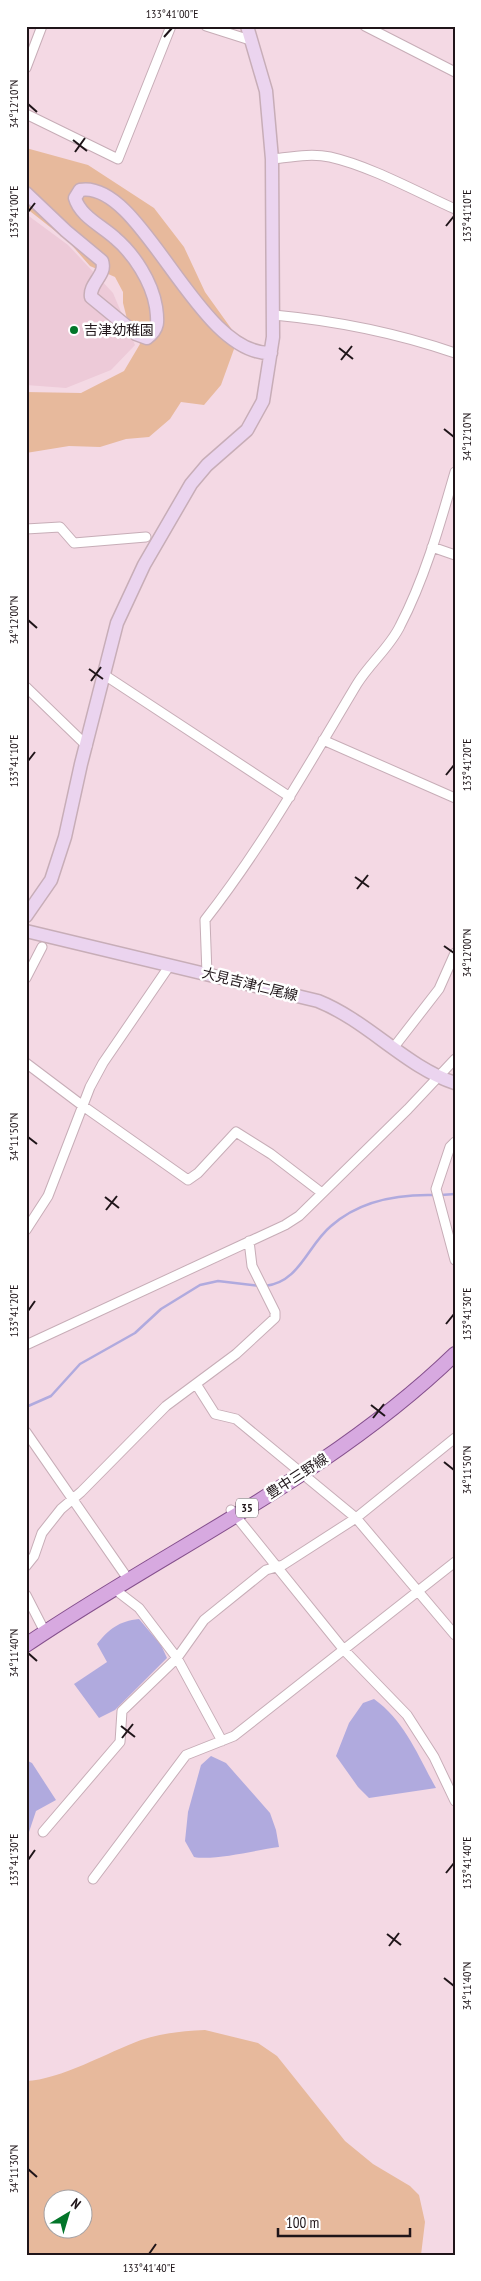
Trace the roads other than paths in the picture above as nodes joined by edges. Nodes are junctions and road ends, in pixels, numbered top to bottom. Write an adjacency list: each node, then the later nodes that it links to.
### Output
1 (42, 26): 7 (street)
2 (171, 26): 9 (street)
3 (206, 26): 6 (street)
4 (247, 26): 6 (street)
5 (366, 26): 8 (street)
6 (250, 40): 10 (street)
7 (26, 68)
8 (455, 72)
9 (26, 114)
10 (272, 159): 12 (street); 13 (street)
11 (26, 193): 14 (street)
12 (455, 209)
13 (274, 315): 14 (street); 15 (street)
14 (271, 353): 21 (street)
15 (455, 353)
16 (455, 472): 19 (street)
17 (26, 529): 18 (street)
18 (146, 537)
19 (432, 548): 20 (street); 23 (street)
20 (455, 555)
21 (103, 674): 24 (street); 25 (street)
22 (28, 691): 24 (street)
23 (324, 740): 25 (street); 26 (street)
24 (87, 746): 27 (street)
25 (290, 797): 32 (street)
26 (455, 798)
27 (26, 916)
28 (26, 930): 31 (street, 大見吉津仁尾線)
29 (42, 947): 33 (street)
30 (455, 953): 34 (street)
31 (170, 964): 32 (street, 大見吉津仁尾線); 39 (street)
32 (207, 974): 34 (street, 大見吉津仁尾線)
33 (26, 978)
34 (394, 1048): 37 (street, 大見吉津仁尾線)
35 (455, 1059): 37 (street)
36 (26, 1063): 39 (street)
37 (439, 1077): 38 (street, 大見吉津仁尾線); 41 (street)
38 (455, 1083)
39 (83, 1106): 41 (street); 42 (street)
40 (455, 1142): 44 (street)
41 (322, 1193): 43 (street)
42 (26, 1230)
43 (249, 1241): 45 (street); 47 (street)
44 (455, 1260)
45 (26, 1345)
46 (455, 1354): 50 (main road, 豊中三野線 / 35)
47 (196, 1384): 50 (street); 51 (street)
48 (26, 1432): 51 (street)
49 (455, 1438): 53 (street)
50 (302, 1473): 52 (main road, 豊中三野線 / 35); 53 (street)
51 (73, 1499): 55 (street); 57 (street)
52 (233, 1513): 56 (street); 57 (main road, 豊中三野線 / 35)
53 (356, 1518): 56 (street); 59 (street)
54 (455, 1562): 59 (street)
55 (26, 1566)
56 (277, 1567): 64 (street); 65 (street)
57 (128, 1579): 58 (main road, 豊中三野線 / 35)
58 (113, 1588): 61 (main road, 豊中三野線 / 35); 65 (street)
59 (418, 1591): 62 (street); 64 (street)
60 (26, 1595): 61 (street)
61 (45, 1632): 63 (main road, 豊中三野線 / 35)
62 (455, 1635)
63 (26, 1645)
64 (343, 1649): 66 (street); 67 (street)
65 (177, 1658): 66 (street); 68 (street)
66 (222, 1741): 69 (street)
67 (455, 1801)
68 (43, 1832)
69 (93, 1879)

